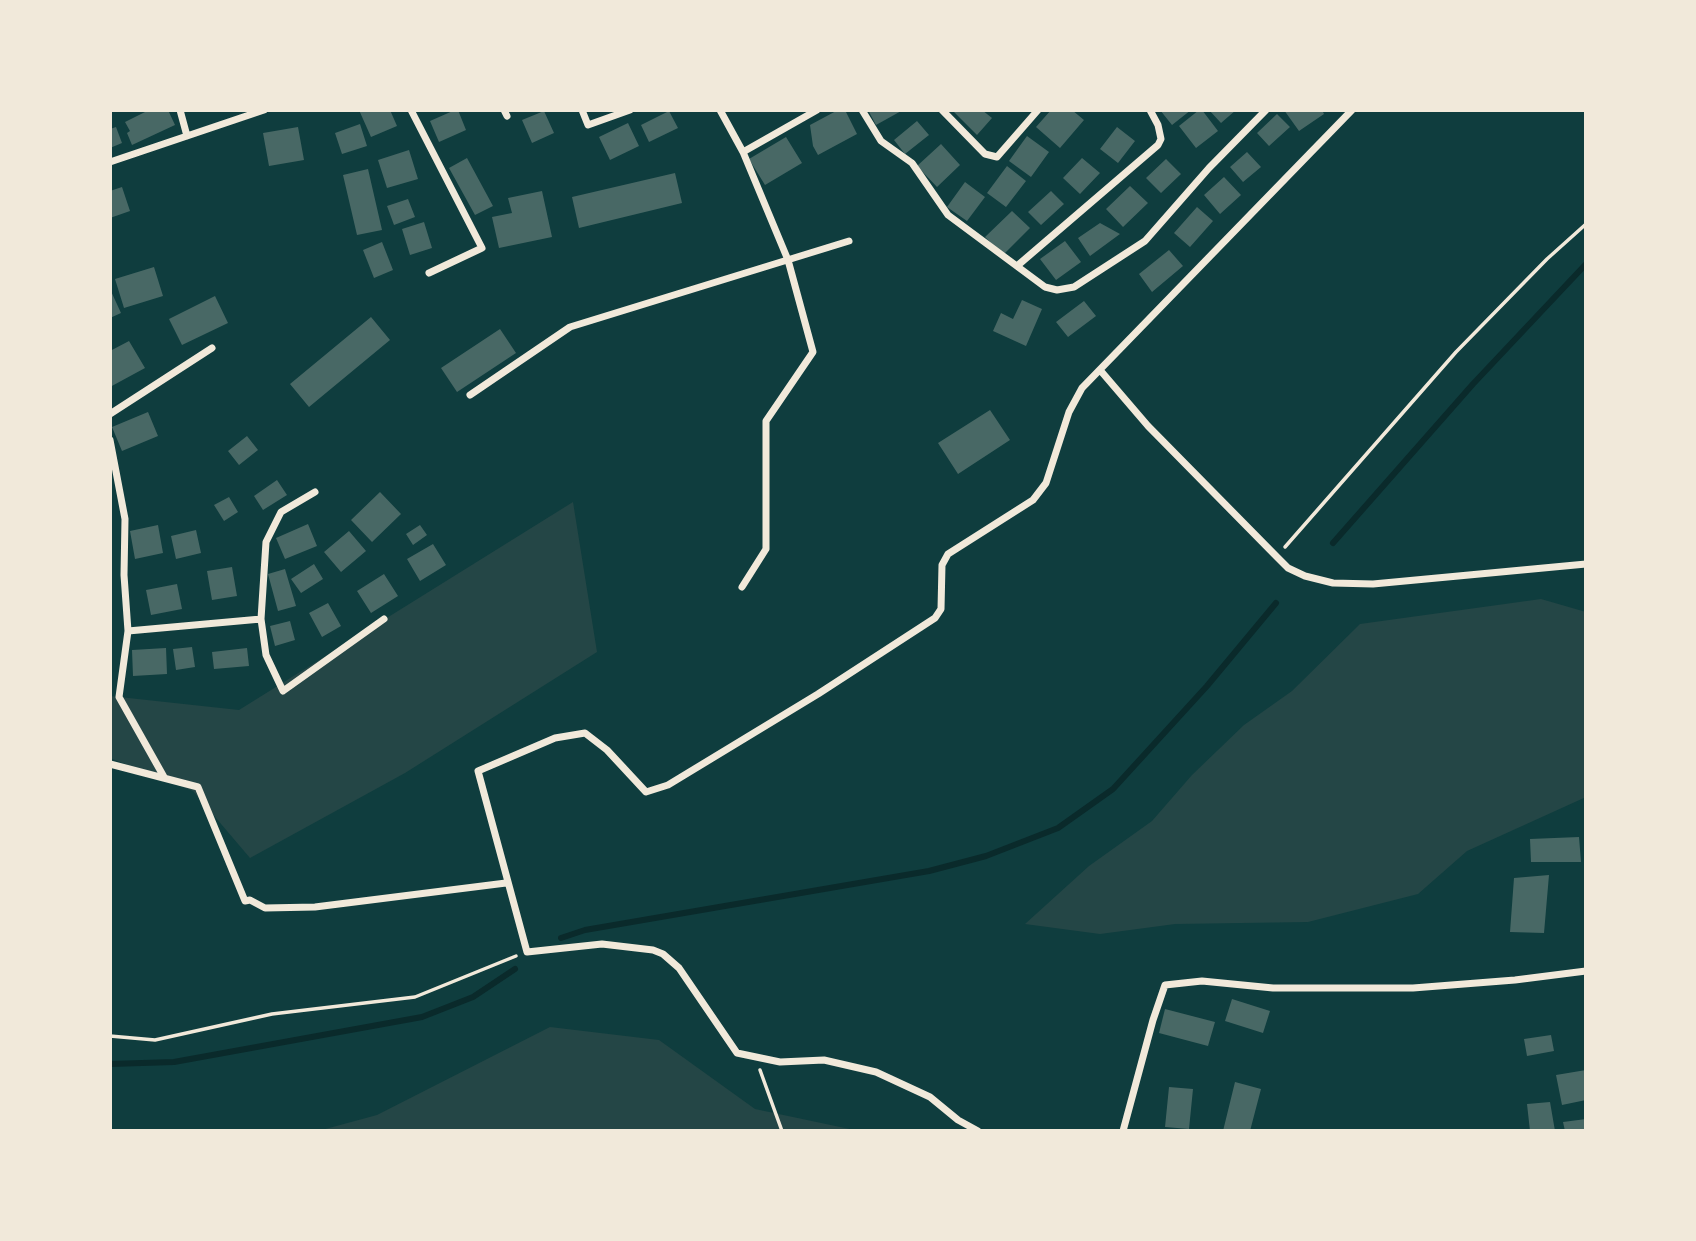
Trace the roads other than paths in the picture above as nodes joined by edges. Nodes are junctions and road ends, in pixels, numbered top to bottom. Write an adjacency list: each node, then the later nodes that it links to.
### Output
1 (180, 110): 14 (street)
2 (264, 110): 14 (street)
3 (411, 110): 20 (street)
4 (582, 110): 5 (street)
5 (630, 110)
6 (720, 110): 15 (street)
7 (817, 110): 15 (street)
8 (863, 110): 19 (street)
9 (942, 110): 10 (street)
10 (1038, 110)
11 (1150, 110): 19 (street)
12 (1266, 110): 19 (street)
13 (1352, 110): 22 (street)
14 (187, 136): 16 (street)
15 (743, 152): 18 (street)
16 (110, 162)
17 (849, 241): 18 (street)
18 (788, 260): 23 (street); 28 (street)
19 (1017, 266)
20 (429, 273)
21 (212, 348): 24 (street)
22 (1100, 370): 27 (street); 34 (street)
23 (470, 395)
24 (110, 414)
25 (110, 440): 31 (street)
26 (315, 492): 29 (street)
27 (1586, 564)
28 (742, 587)
29 (261, 619): 30 (street); 31 (street)
30 (384, 619)
31 (128, 631): 33 (street)
32 (110, 764): 33 (street)
33 (164, 777): 34 (street)
34 (506, 883): 36 (street)
35 (1586, 971): 37 (street)
36 (978, 1131)
37 (1123, 1131)

